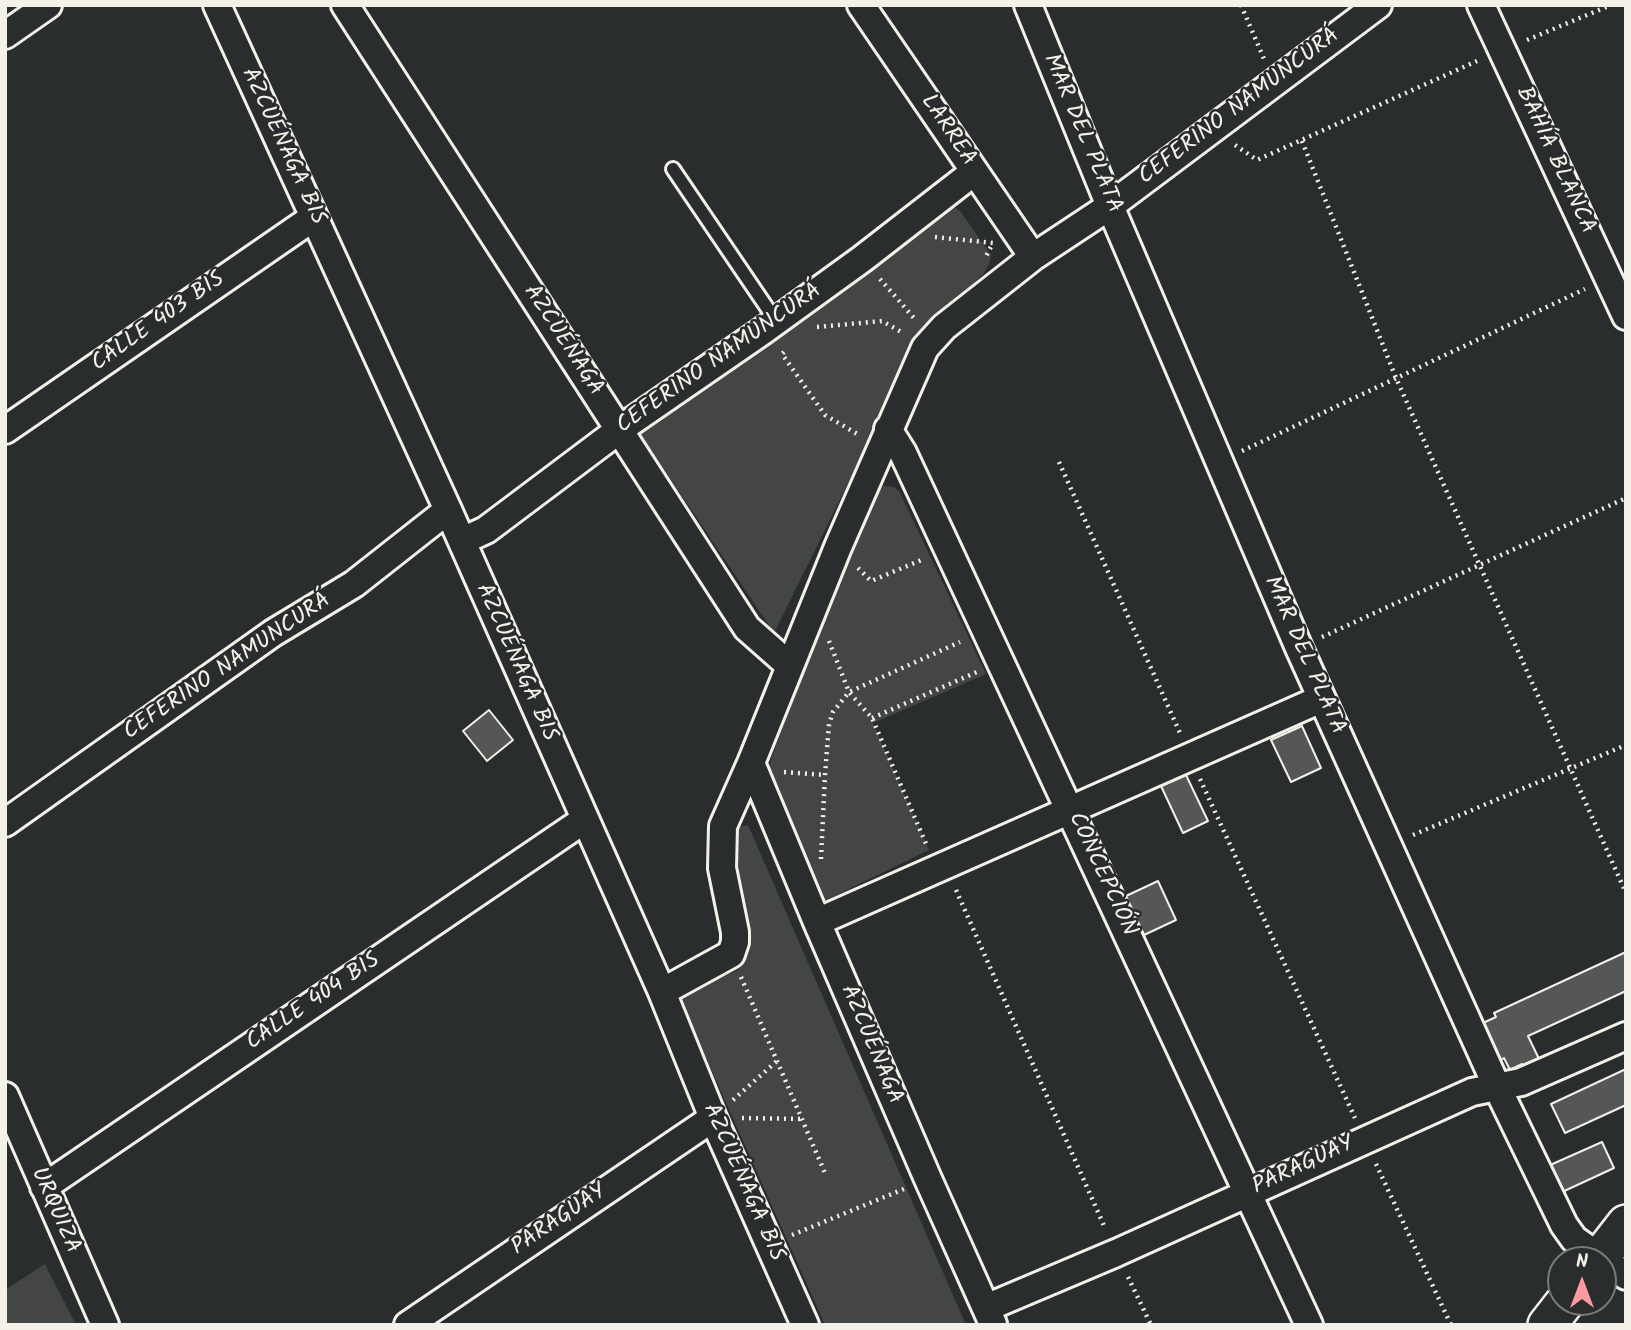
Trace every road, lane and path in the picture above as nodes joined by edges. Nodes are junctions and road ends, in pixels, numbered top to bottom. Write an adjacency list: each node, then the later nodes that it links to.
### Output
1 (48, 5): 10 (street)
2 (217, 5): 18 (street, AZCUÉNAGA BIS)
3 (345, 5): 33 (street, AZCUÉNAGA)
4 (861, 5): 16 (street, LARREA)
5 (1028, 5): 17 (street, MAR DEL PLATA)
6 (1241, 5): 12 (path)
7 (1378, 5): 12 (street, CEFERINO NAMUNCURÁ)
8 (1481, 5): 11 (street, BAHÍA BLANCA)
9 (1611, 5): 11 (path)
10 (5, 35)
11 (1501, 50): 13 (path); 23 (street, BAHÍA BLANCA)
12 (1274, 82): 17 (street, CEFERINO NAMUNCURÁ)
13 (1302, 141): 14 (path); 30 (path)
14 (1232, 142)
15 (673, 169): 26 (lane)
16 (974, 172): 20 (street, LARREA); 26 (street, CEFERINO NAMUNCURÁ)
17 (1110, 206): 20 (street, CEFERINO NAMUNCURÁ); 35 (street, MAR DEL PLATA)
18 (314, 217): 32 (street, CALLE 403 BIS); 37 (street, AZCUÉNAGA BIS)
19 (933, 236): 21 (path)
20 (1032, 257): 31 (street, CEFERINO NAMUNCURÁ)
21 (984, 261)
22 (890, 270): 27 (path)
23 (1609, 277): 24 (street, BAHÍA BLANCA); 30 (path)
24 (1626, 316)
25 (827, 319): 27 (path)
26 (776, 321): 33 (street, CEFERINO NAMUNCURÁ)
27 (816, 327): 28 (path)
28 (808, 334)
29 (790, 347): 31 (path)
30 (1395, 378): 35 (path); 41 (path)
31 (877, 426): 39 (street, CEFERINO NAMUNCURÁ); 40 (street, CONCEPCIÓN)
32 (5, 430)
33 (619, 430): 38 (street, CEFERINO NAMUNCURÁ); 46 (street, AZCUÉNAGA)
34 (1059, 462): 51 (path)
35 (1219, 462): 44 (street, MAR DEL PLATA)
36 (1626, 498): 41 (path)
37 (448, 510): 38 (street, AZCUÉNAGA BIS); 57 (street, CEFERINO NAMUNCURÁ)
38 (461, 541): 56 (street, AZCUÉNAGA BIS)
39 (838, 547): 40 (path); 42 (street, CEFERINO NAMUNCURÁ)
40 (947, 550): 43 (street, CONCEPCIÓN)
41 (1479, 565): 44 (path); 52 (path)
42 (815, 604): 46 (street, CEFERINO NAMUNCURÁ); 47 (path)
43 (985, 631): 45 (street, CONCEPCIÓN); 47 (path)
44 (1299, 648): 48 (street, MAR DEL PLATA)
45 (1000, 661): 49 (path); 55 (street, CONCEPCIÓN)
46 (790, 666): 53 (street, CEFERINO NAMUNCURÁ)
47 (849, 692): 49 (path); 54 (path)
48 (1321, 699): 51 (street); 58 (street, MAR DEL PLATA)
49 (872, 718): 60 (path)
50 (1626, 745): 52 (path)
51 (1190, 757): 55 (street); 71 (path)
52 (1570, 769): 58 (path); 61 (path)
53 (754, 772): 54 (path); 62 (street, AZCUÉNAGA); 63 (street, CEFERINO NAMUNCURÁ)
54 (825, 775): 59 (path)
55 (1070, 809): 60 (street); 75 (street, CONCEPCIÓN)
56 (584, 820): 64 (street, AZCUÉNAGA BIS); 74 (street, CALLE 404 BIS)
57 (5, 823)
58 (1387, 846): 67 (street, MAR DEL PLATA)
59 (821, 860)
60 (941, 866): 62 (street); 80 (path)
61 (1626, 893)
62 (817, 922): 73 (street, AZCUÉNAGA)
63 (731, 954): 64 (street); 66 (path)
64 (662, 992): 69 (street, AZCUÉNAGA BIS)
65 (1626, 1036): 67 (street, PARAGUAY)
66 (776, 1061): 69 (path); 70 (path)
67 (1497, 1087): 71 (street, PARAGUAY); 78 (street, MAR DEL PLATA)
68 (5, 1096): 74 (street, URQUIZA)
69 (713, 1118): 70 (path); 77 (street, AZCUÉNAGA BIS); 83 (street, PARAGUAY)
70 (802, 1119): 72 (path)
71 (1364, 1139): 75 (street, PARAGUAY); 87 (path)
72 (825, 1173)
73 (928, 1179): 77 (path); 81 (street, AZCUÉNAGA)
74 (44, 1187): 82 (street, URQUIZA)
75 (1248, 1192): 80 (street, PARAGUAY); 86 (street, CONCEPCIÓN)
76 (1626, 1224): 79 (main road)
77 (769, 1245): 84 (street, AZCUÉNAGA BIS)
78 (1584, 1246)
79 (1616, 1246)
80 (1116, 1253): 81 (street, PARAGUAY); 85 (path)
81 (990, 1316)
82 (105, 1325)
83 (408, 1325)
84 (805, 1325)
85 (1151, 1325)
86 (1309, 1325)
87 (1451, 1325)

